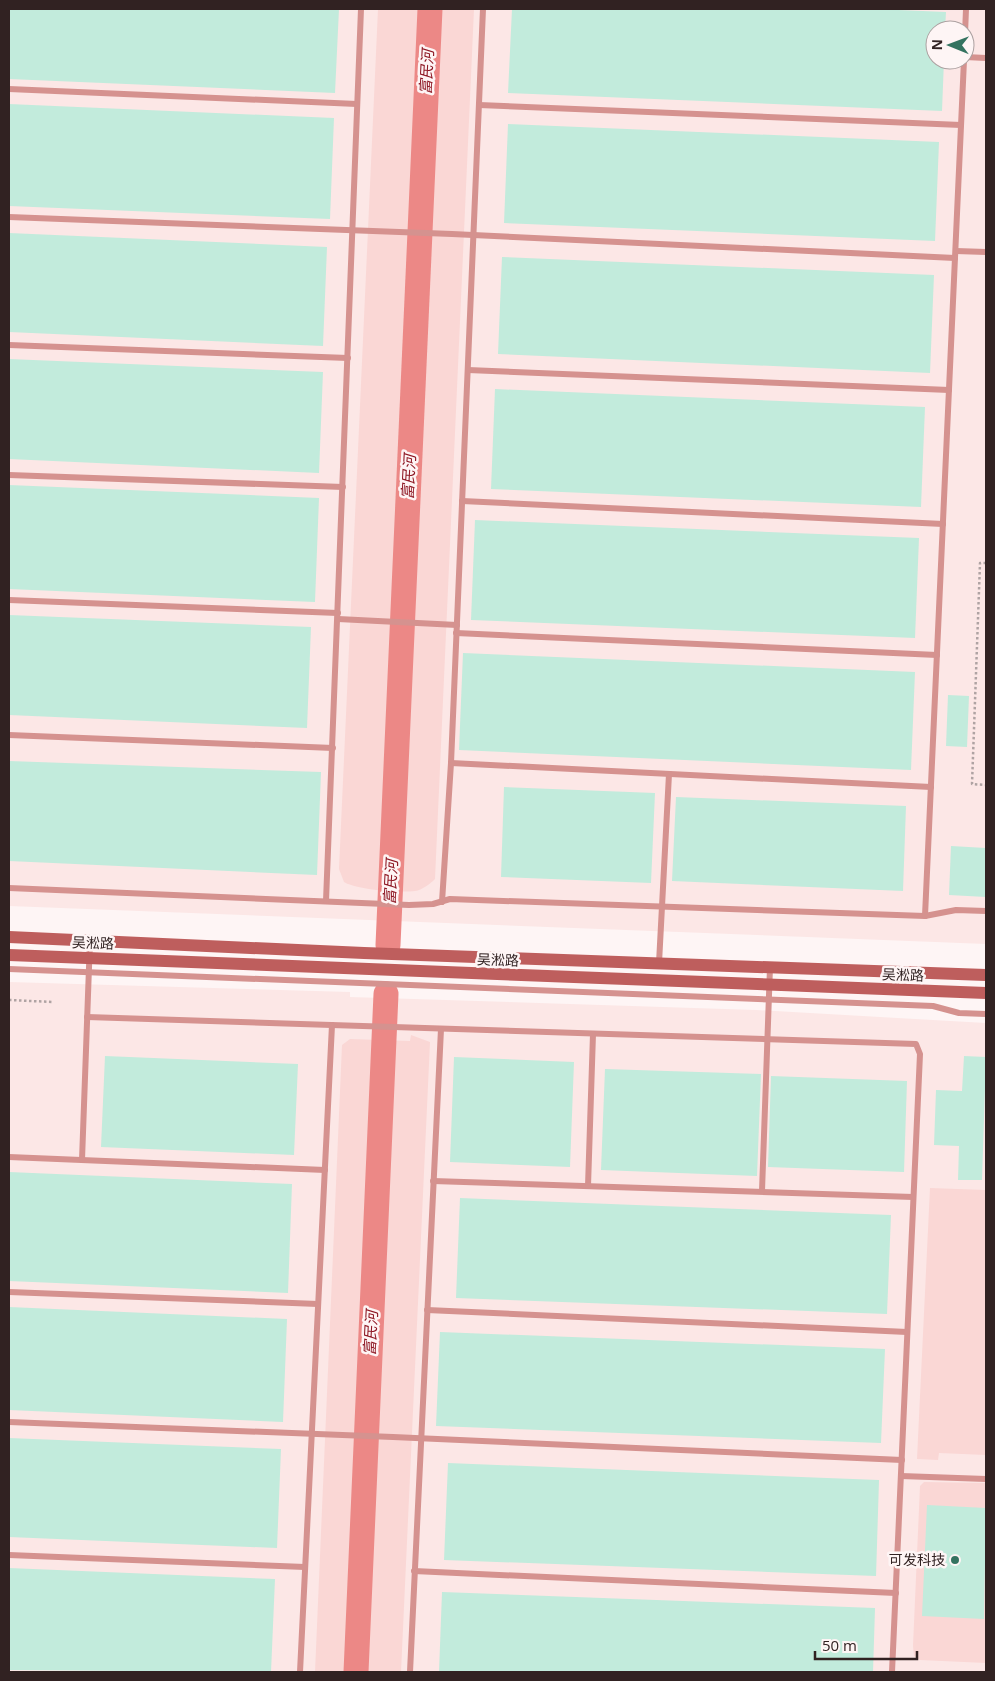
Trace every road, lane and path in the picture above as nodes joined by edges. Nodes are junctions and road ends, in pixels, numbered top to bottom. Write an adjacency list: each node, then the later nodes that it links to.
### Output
1 (360, 9): 5 (lane)
2 (483, 9): 6 (lane)
3 (964, 70): 7 (lane)
4 (9, 89): 5 (lane)
5 (357, 104): 9 (lane)
6 (479, 106): 7 (lane); 10 (lane)
7 (961, 125): 11 (lane)
8 (9, 217): 9 (lane)
9 (352, 232): 10 (lane); 15 (lane)
10 (474, 235): 13 (lane); 16 (lane)
11 (956, 251): 12 (lane); 13 (lane)
12 (986, 252)
13 (955, 258): 17 (lane)
14 (9, 344): 15 (lane)
15 (348, 358): 19 (lane)
16 (468, 370): 17 (lane); 20 (lane)
17 (949, 390): 21 (lane)
18 (9, 475): 19 (lane)
19 (343, 487): 24 (lane)
20 (462, 501): 21 (lane); 25 (lane)
21 (943, 524): 27 (lane)
22 (986, 563): 32 (path)
23 (9, 600): 24 (lane)
24 (338, 616): 25 (lane); 29 (lane)
25 (457, 625): 26 (lane)
26 (456, 633): 27 (lane); 30 (lane)
27 (937, 655): 33 (lane)
28 (9, 735): 29 (lane)
29 (333, 748): 35 (lane)
30 (451, 762): 31 (lane); 36 (lane)
31 (669, 774): 33 (lane); 37 (lane)
32 (986, 785)
33 (931, 787): 39 (lane)
34 (9, 888): 35 (lane)
35 (326, 901): 36 (lane)
36 (442, 902): 37 (lane)
37 (662, 907): 39 (lane); 44 (lane)
38 (986, 911): 39 (lane)
39 (925, 916)
40 (9, 937): 41 (main road, 吴淞路)
41 (90, 940): 43 (lane); 44 (main road, 吴淞路)
42 (9, 955): 43 (main road, 吴淞路)
43 (89, 958): 47 (lane); 49 (main road, 吴淞路)
44 (659, 963): 45 (main road, 吴淞路)
45 (770, 967): 48 (main road, 吴淞路); 49 (lane)
46 (9, 969): 47 (lane)
47 (88, 972): 49 (lane); 54 (lane)
48 (986, 975)
49 (769, 992): 50 (main road, 吴淞路); 53 (lane); 58 (lane)
50 (986, 993)
51 (9, 1000): 52 (path)
52 (53, 1002)
53 (986, 1014)
54 (87, 1017): 55 (lane); 60 (lane)
55 (332, 1025): 56 (lane); 61 (lane)
56 (440, 1029): 57 (lane); 62 (lane)
57 (593, 1034): 58 (lane); 63 (lane)
58 (768, 1039): 64 (lane); 65 (lane)
59 (9, 1157): 60 (lane)
60 (82, 1160): 61 (lane)
61 (325, 1170): 67 (lane)
62 (433, 1181): 63 (lane); 68 (lane)
63 (588, 1186): 64 (lane)
64 (762, 1191): 65 (lane)
65 (913, 1197): 69 (lane)
66 (9, 1292): 67 (lane)
67 (318, 1304): 71 (lane)
68 (427, 1310): 69 (lane); 72 (lane)
69 (907, 1332): 73 (lane)
70 (9, 1422): 71 (lane)
71 (312, 1434): 72 (lane); 77 (lane)
72 (421, 1438): 73 (lane); 78 (lane)
73 (902, 1460): 74 (lane)
74 (901, 1476): 75 (lane); 79 (lane)
75 (986, 1479)
76 (9, 1554): 77 (lane)
77 (305, 1567): 80 (lane)
78 (414, 1571): 79 (lane); 81 (lane)
79 (896, 1593): 82 (lane)
80 (300, 1672)
81 (410, 1672)
82 (892, 1672)

